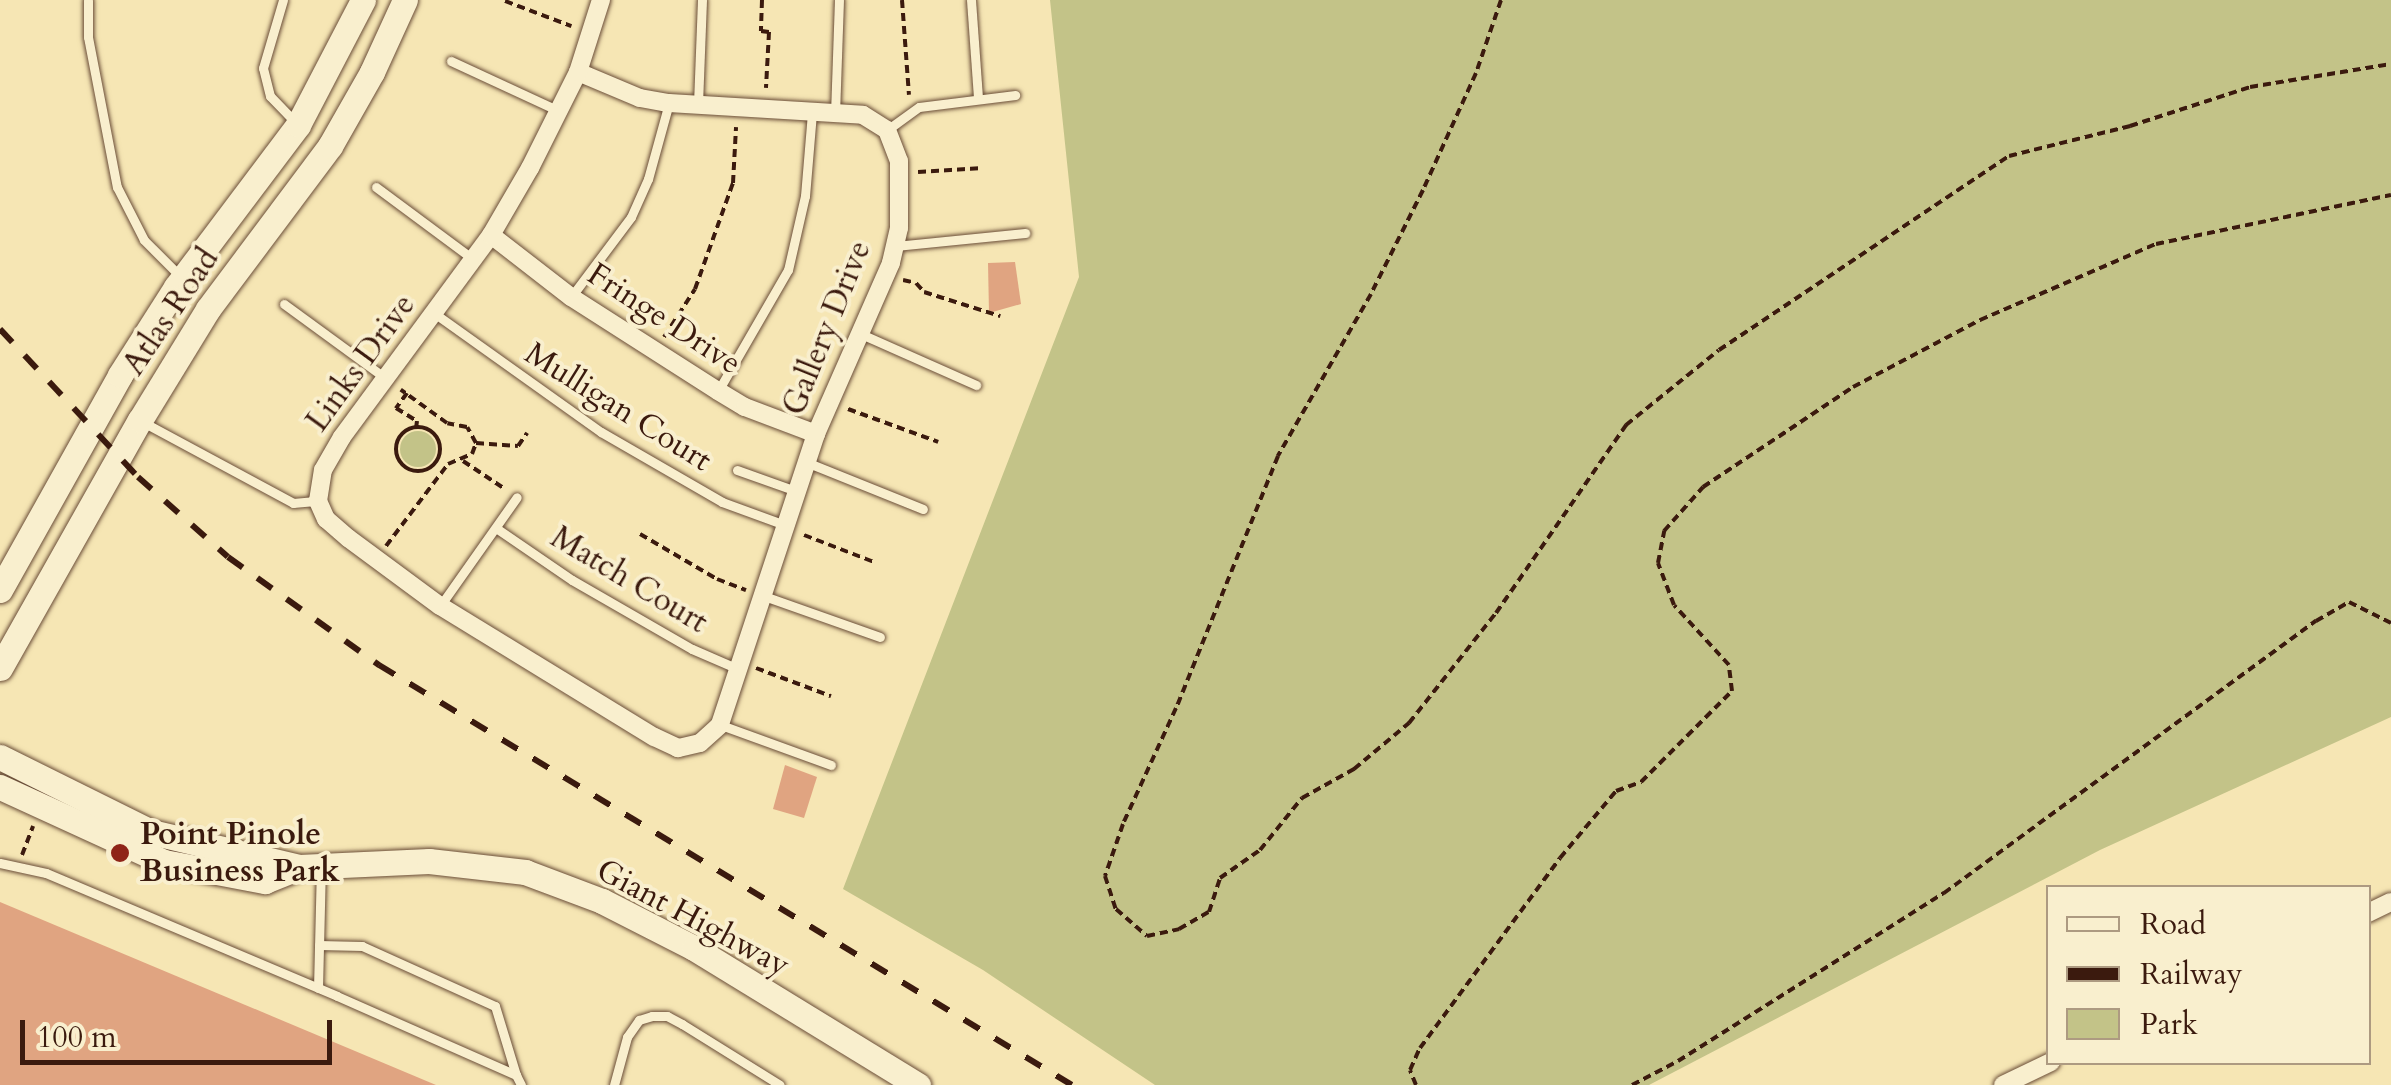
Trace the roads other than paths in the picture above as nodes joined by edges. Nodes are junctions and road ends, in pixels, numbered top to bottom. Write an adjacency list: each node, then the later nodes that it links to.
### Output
1 (88, 0): 25 (lane)
2 (283, 0): 18 (lane)
3 (363, 0): 18 (street, Atlas Road)
4 (406, 0): 33 (street, Atlas Road)
5 (601, 0): 10 (street, Links Drive)
6 (702, 0): 14 (lane)
7 (839, 0): 17 (lane)
8 (971, 0): 12 (lane)
9 (451, 61): 15 (lane)
10 (578, 72): 13 (street); 15 (street, Links Drive)
11 (1016, 95): 12 (lane)
12 (978, 97): 19 (lane)
13 (669, 103): 14 (street); 26 (lane)
14 (698, 104): 16 (street)
15 (559, 111): 22 (street, Links Drive)
16 (812, 113): 17 (street); 32 (lane)
17 (836, 114): 19 (street)
18 (298, 125): 25 (street, Atlas Road)
19 (886, 130): 23 (street, Gallery Drive)
20 (376, 186): 24 (lane)
21 (1026, 233): 23 (lane)
22 (491, 235): 24 (street, Links Drive); 26 (street, Fringe Drive)
23 (895, 246): 29 (street, Gallery Drive)
24 (473, 259): 28 (street, Links Drive)
25 (182, 278): 43 (street, Atlas Road)
26 (571, 297): 32 (street, Fringe Drive)
27 (284, 304): 30 (lane)
28 (434, 312): 30 (street, Links Drive); 41 (lane, Mulligan Court)
29 (861, 334): 31 (lane); 34 (street, Gallery Drive)
30 (385, 378): 39 (street, Links Drive)
31 (976, 385)
32 (718, 391): 34 (street, Fringe Drive)
33 (140, 420): 39 (lane); 48 (street, Atlas Road)
34 (816, 434): 35 (street, Gallery Drive)
35 (806, 462): 37 (street, Gallery Drive); 40 (lane)
36 (737, 470): 37 (lane)
37 (796, 491): 41 (street, Gallery Drive)
38 (517, 497): 42 (lane)
39 (318, 502): 45 (street)
40 (924, 508)
41 (785, 525): 44 (street, Gallery Drive)
42 (496, 528): 45 (lane); 47 (lane, Match Court)
43 (0, 590)
44 (764, 596): 46 (lane); 47 (street, Gallery Drive)
45 (440, 606): 49 (street)
46 (880, 638)
47 (741, 666): 49 (street, Gallery Drive)
48 (0, 668)
49 (717, 729): 51 (lane)
50 (0, 758): 54 (street, Giant Highway)
51 (831, 765)
52 (0, 788): 54 (street, Giant Highway)
53 (0, 863): 56 (lane)
54 (310, 867): 55 (lane); 61 (street, Giant Highway)
55 (319, 944): 56 (lane); 58 (lane)
56 (318, 988): 58 (lane)
57 (2046, 1064): 62 (street)
58 (519, 1080)
59 (614, 1085): 60 (lane)
60 (780, 1085)
61 (918, 1085)
62 (2003, 1085)

